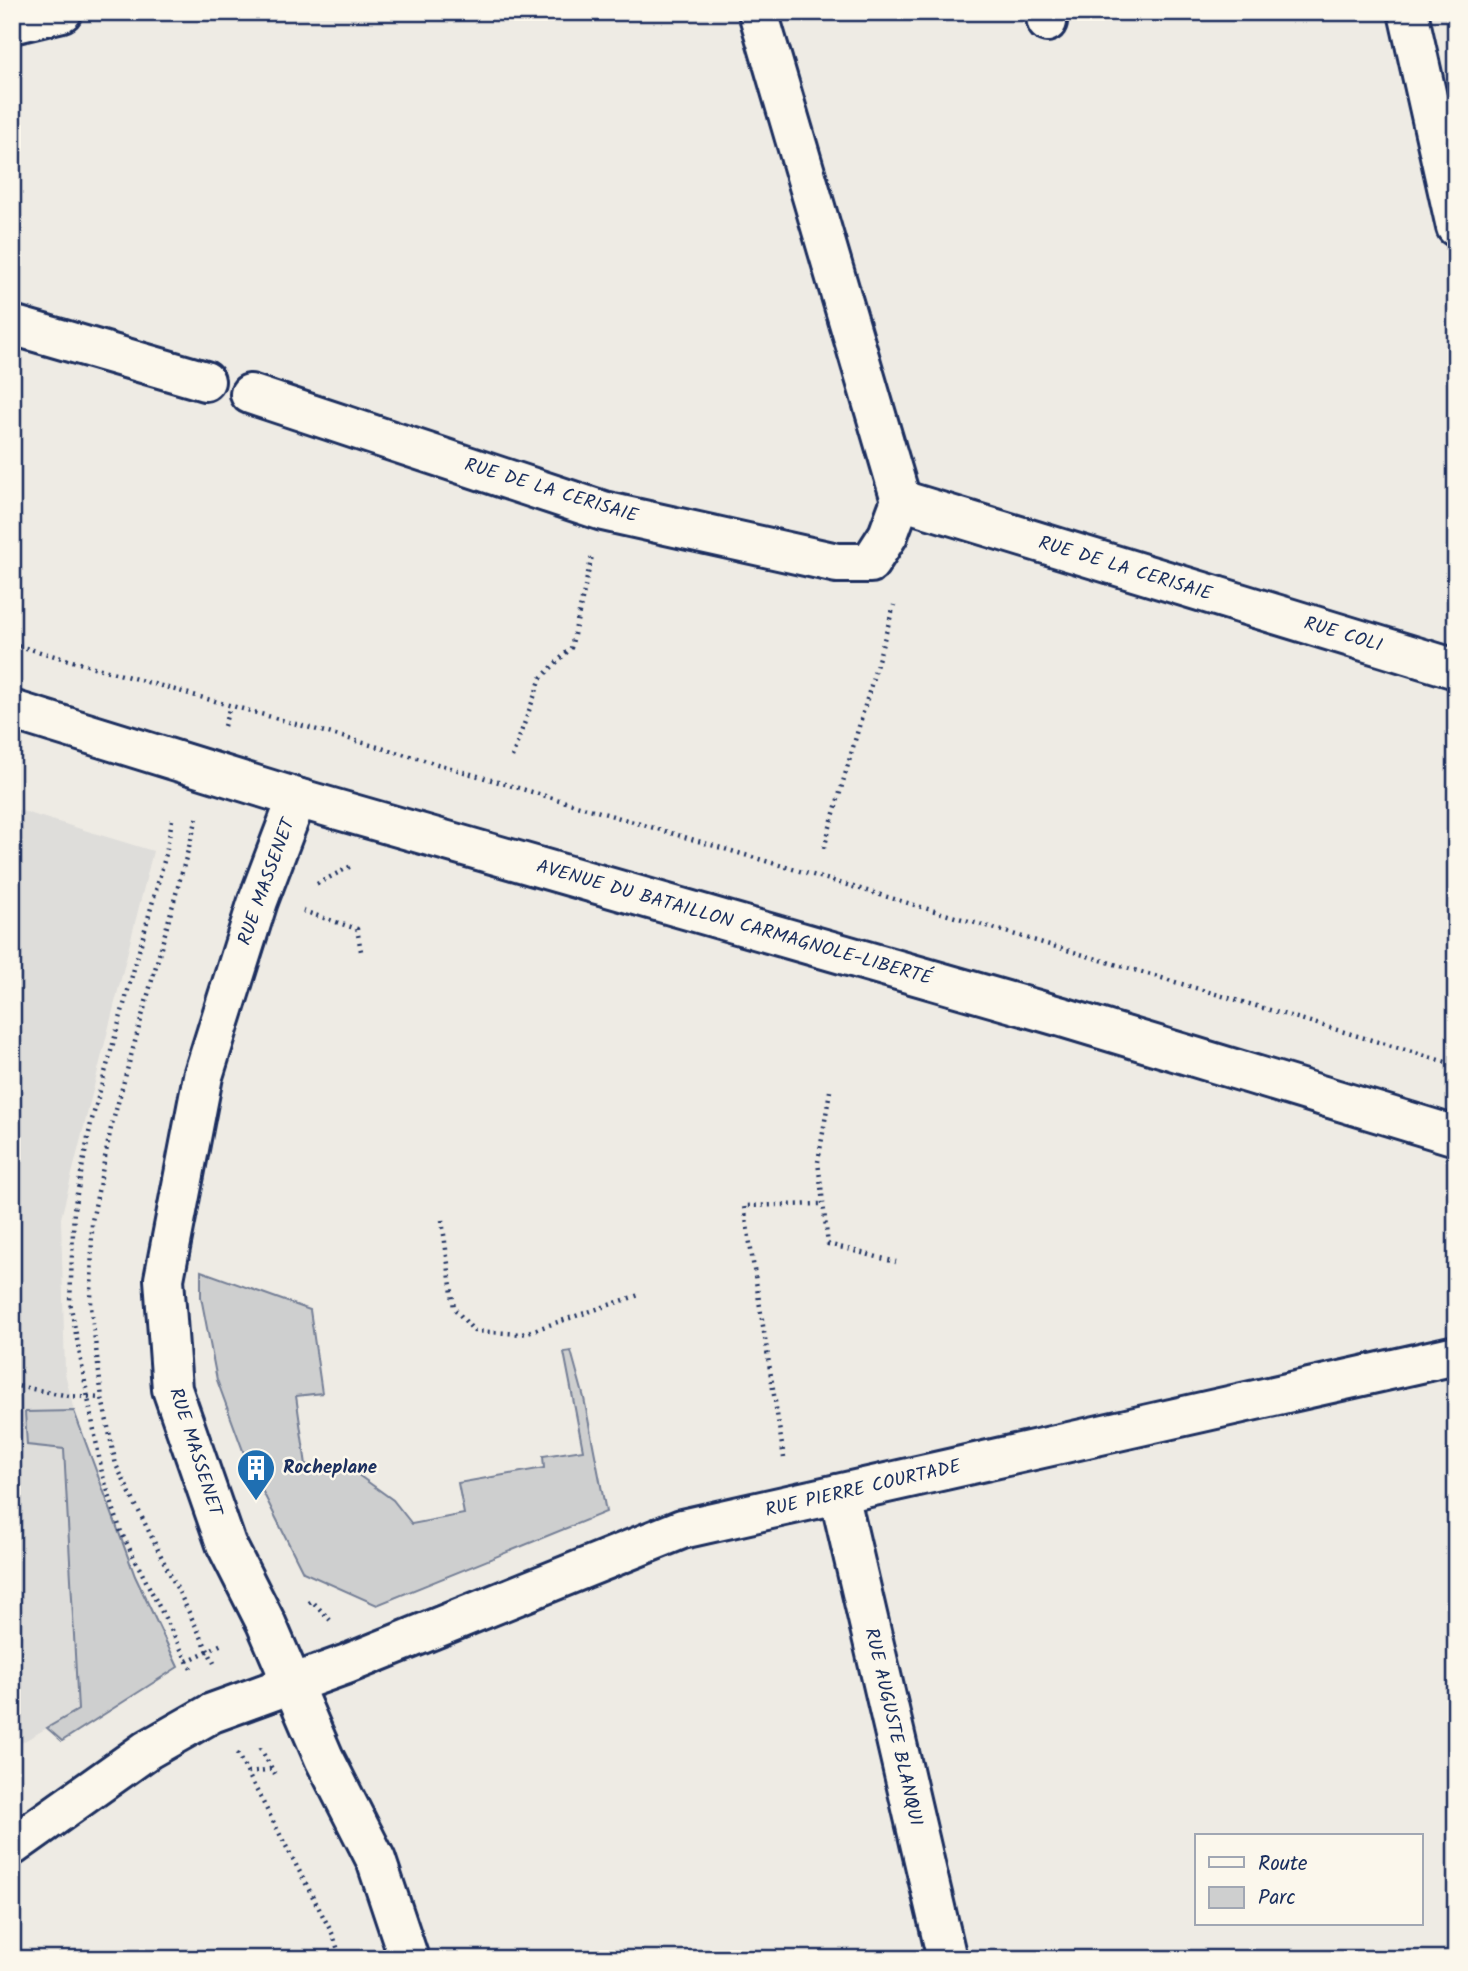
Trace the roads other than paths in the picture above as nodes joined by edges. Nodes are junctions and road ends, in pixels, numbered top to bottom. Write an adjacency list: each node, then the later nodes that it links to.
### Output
1 (62, 12): 4 (street)
2 (758, 12): 9 (street)
3 (1408, 12): 5 (street)
4 (12, 24)
5 (1456, 227)
6 (12, 325): 7 (street)
7 (205, 381)
8 (250, 394): 9 (street, RUE DE LA CERISAIE)
9 (901, 500): 10 (street, RUE DE LA CERISAIE)
10 (1230, 601): 11 (street, RUE COLI)
11 (1456, 669)
12 (12, 710): 13 (street, AVENUE DU BATAILLON CARMAGNOLE-LIBERTÉ)
13 (298, 798): 14 (street, AVENUE DU BATAILLON CARMAGNOLE-LIBERTÉ); 17 (street, RUE MASSENET)
14 (1456, 1136)
15 (1456, 1355): 16 (street, RUE PIERRE COURTADE)
16 (839, 1494): 17 (street, RUE PIERRE COURTADE); 20 (street, RUE AUGUSTE BLANQUI)
17 (290, 1685): 18 (street, RUE PIERRE COURTADE); 19 (street, RUE MASSENET)
18 (12, 1846)
19 (409, 1959)
20 (947, 1959)

